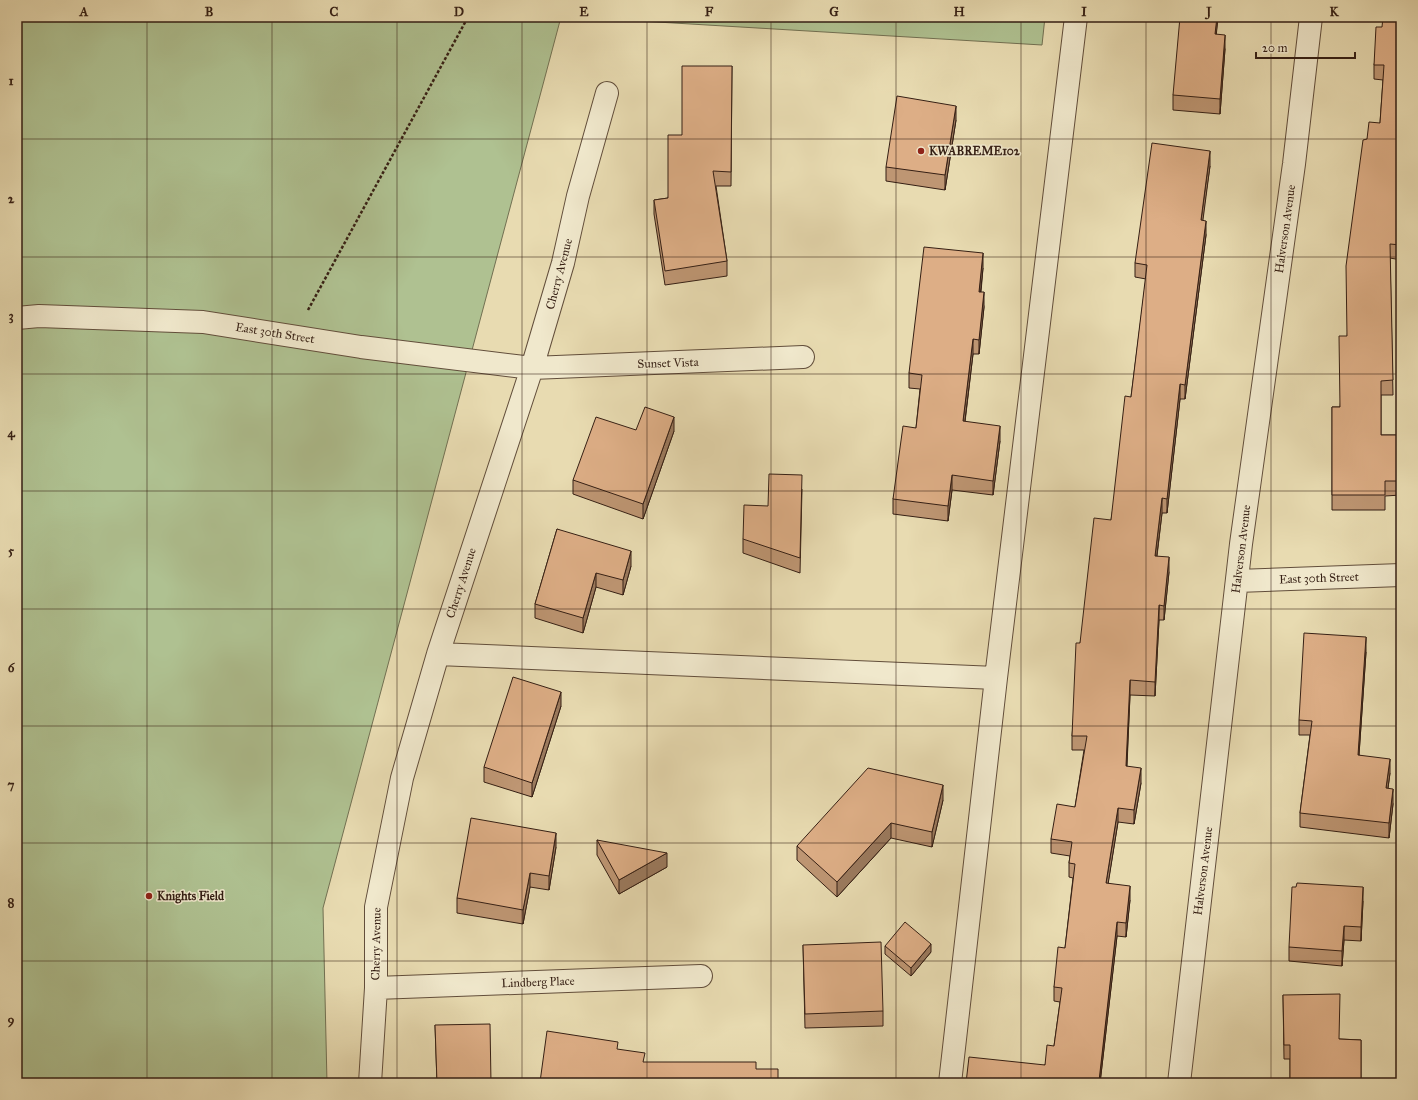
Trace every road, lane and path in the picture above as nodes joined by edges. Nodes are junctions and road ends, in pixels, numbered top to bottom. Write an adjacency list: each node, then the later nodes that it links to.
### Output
1 (468, 17): 6 (path)
2 (1076, 17): 12 (street)
3 (1311, 17): 10 (street, Halverson Avenue)
4 (607, 93): 8 (street, Cherry Avenue)
5 (17, 318): 6 (street, East 30th Street)
6 (294, 336): 8 (street, East 30th Street)
7 (803, 358): 8 (street, Sunset Vista)
8 (532, 368): 11 (street, Cherry Avenue)
9 (1401, 575): 10 (street, East 30th Street)
10 (1237, 580): 17 (street, Halverson Avenue)
11 (438, 654): 12 (street); 14 (street, Cherry Avenue)
12 (996, 678): 16 (street)
13 (701, 976): 14 (street, Lindberg Place)
14 (376, 988): 15 (street, Cherry Avenue)
15 (370, 1083)
16 (950, 1083)
17 (1179, 1083)

